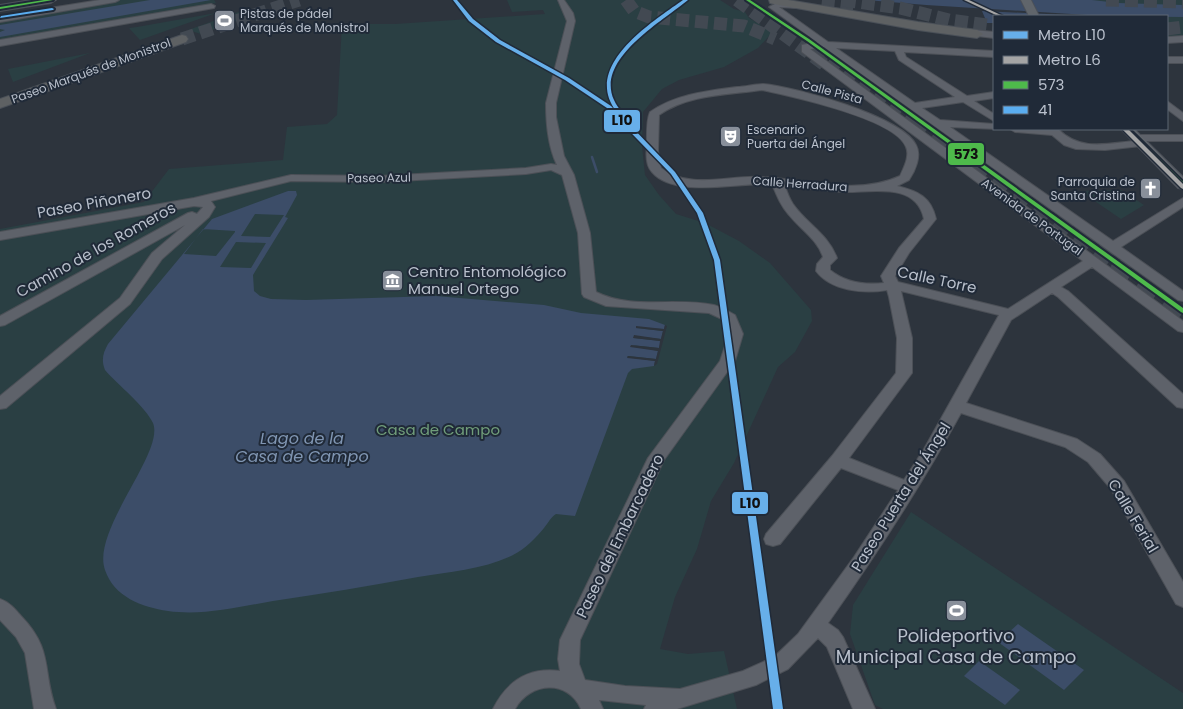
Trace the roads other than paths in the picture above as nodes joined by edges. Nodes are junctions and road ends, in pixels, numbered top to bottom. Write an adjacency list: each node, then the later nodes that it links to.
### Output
1 (51, 0): 7 (main road)
2 (115, 0): 9 (street)
3 (1026, 0): 8 (main road)
4 (562, 1): 36 (street, Paseo del Embarcadero)
5 (773, 4): 10 (highway); 15 (street, Avenida de Portugal)
6 (211, 6): 14 (street)
7 (0, 8)
8 (1034, 15)
9 (0, 19)
10 (976, 34): 11 (street)
11 (993, 35)
12 (1168, 40): 13 (street)
13 (1183, 40)
14 (0, 43)
15 (827, 46): 16 (street); 26 (street, Avenida de Portugal); 52 (street, Avenida de Portugal)
16 (899, 49): 17 (street); 23 (street)
17 (991, 54)
18 (1168, 60): 19 (street)
19 (1183, 60)
20 (762, 87): 39 (street, Calle Pista); 40 (street, Calle Herradura)
21 (0, 94): 24 (highway, Paseo Marqués de Monistrol)
22 (993, 94): 23 (street)
23 (965, 98): 26 (street); 27 (street)
24 (0, 104)
25 (1168, 105): 28 (street)
26 (912, 106): 29 (street, Avenida de Portugal)
27 (993, 117)
28 (1183, 118)
29 (936, 123): 30 (street); 51 (street, Avenida de Portugal)
30 (993, 127)
31 (1028, 130): 32 (street)
32 (1055, 132): 33 (street)
33 (1136, 138): 34 (street); 35 (street); 41 (main road)
34 (1183, 138)
35 (1183, 142)
36 (558, 156): 37 (street); 38 (street, Paseo del Embarcadero)
37 (526, 171): 38 (street, Paseo Azul); 43 (street, Paseo Azul)
38 (565, 171): 68 (street, Paseo del Embarcadero)
39 (905, 178): 42 (street, Calle Herradura); 44 (street)
40 (777, 182): 42 (street, Calle Herradura); 53 (street, Calle Torre)
41 (1181, 182)
42 (886, 187): 44 (street)
43 (242, 190): 45 (street, Paseo Azul); 47 (street, Camino de los Romeros)
44 (917, 195): 53 (street)
45 (194, 202): 47 (street); 50 (street, Paseo Piñonero)
46 (1183, 202): 49 (street)
47 (208, 207): 57 (street, Camino de los Romeros); 60 (street)
48 (1183, 213): 49 (street)
49 (1162, 215): 51 (street)
50 (0, 236)
51 (1113, 246): 52 (street, Paseo Puerta del Ángel); 55 (street, Avenida de Portugal)
52 (1092, 261): 54 (street, Paseo Puerta del Ángel); 58 (street, Avenida de Portugal)
53 (893, 285): 56 (street, Calle Torre); 62 (street)
54 (1051, 287): 56 (street, Paseo Puerta del Ángel); 59 (street)
55 (1183, 297)
56 (1008, 314): 61 (street, Paseo Puerta del Ángel)
57 (0, 322)
58 (1183, 328)
59 (1183, 403)
60 (0, 404)
61 (957, 406): 63 (street, Paseo Puerta del Ángel); 65 (street, Calle Ferial)
62 (838, 460): 63 (street); 64 (street)
63 (909, 488): 67 (street, Paseo Puerta del Ángel)
64 (773, 539)
65 (1183, 599)
66 (0, 607): 71 (street)
67 (816, 626): 69 (street, Paseo Puerta del Ángel); 74 (street)
68 (578, 687): 69 (street, Paseo Puerta del Ángel); 70 (street, Paseo Puerta del Ángel); 72 (street)
69 (682, 697): 73 (street, Paseo Puerta del Ángel)
70 (502, 705)
71 (45, 709)
72 (592, 709)
73 (655, 709)
74 (864, 709)

